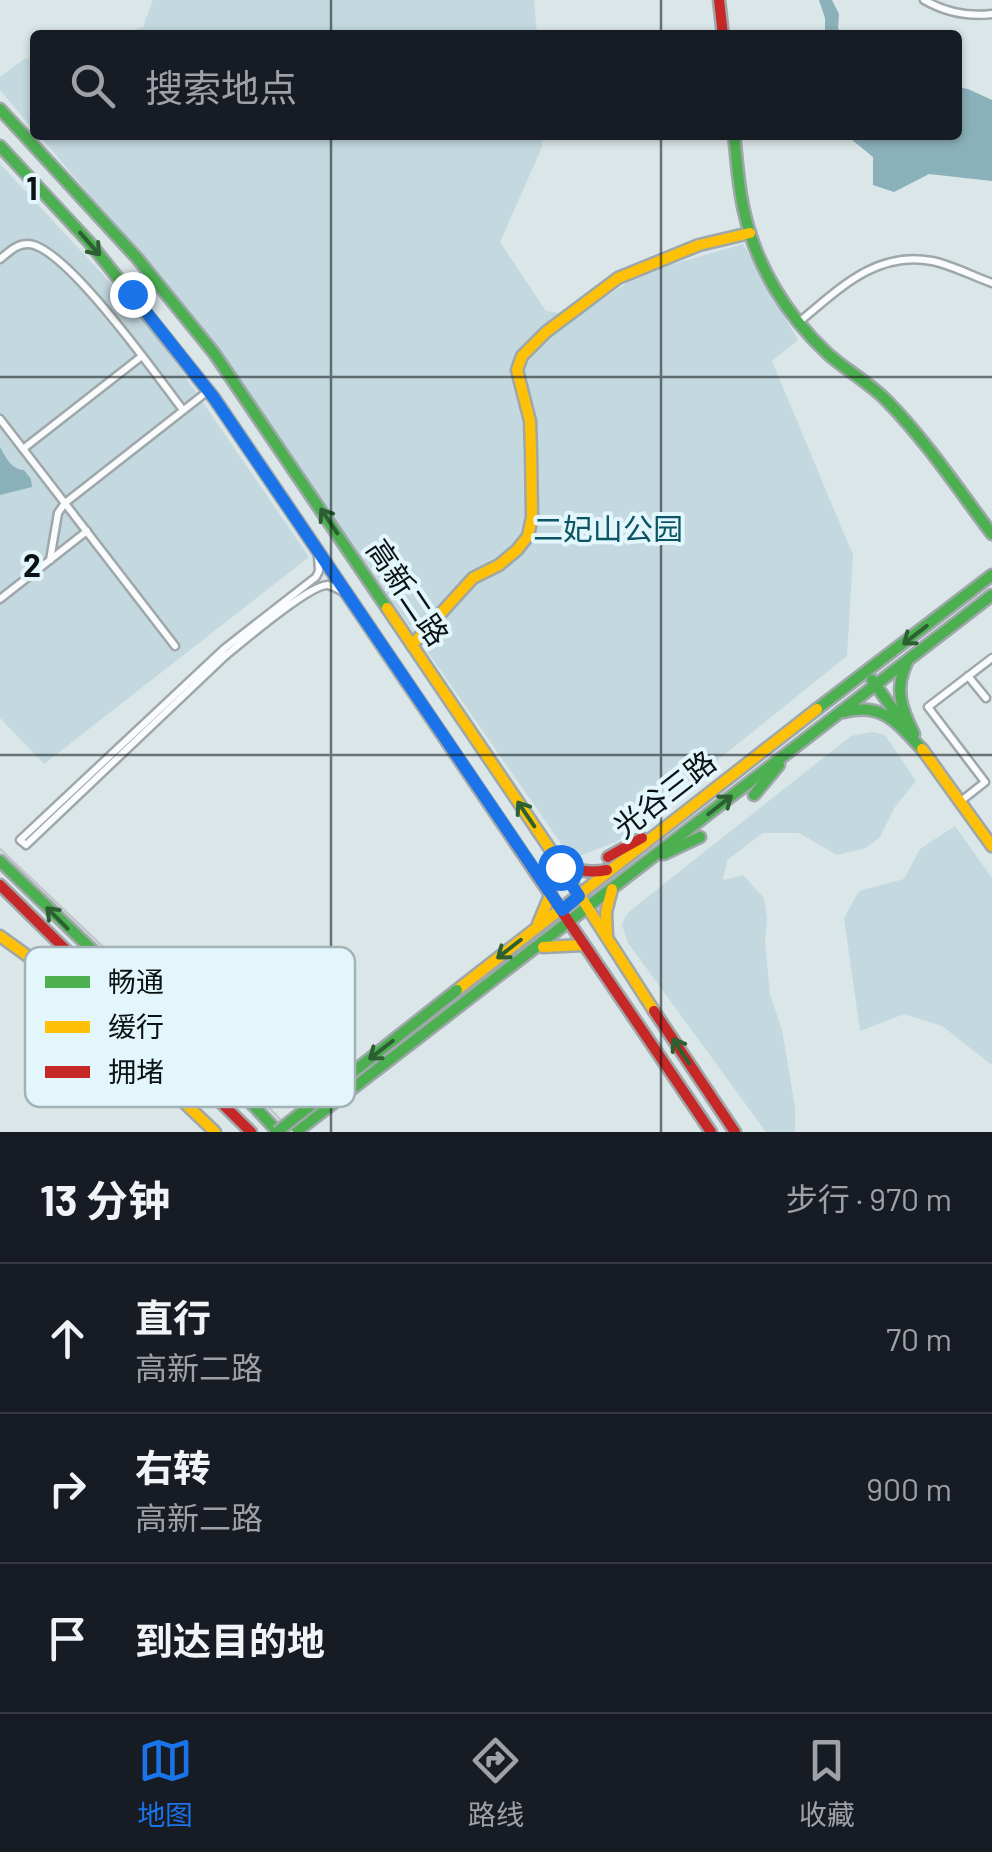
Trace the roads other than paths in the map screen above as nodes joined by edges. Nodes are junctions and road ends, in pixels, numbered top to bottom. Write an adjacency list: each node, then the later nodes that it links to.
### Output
1 (719, 0): 4 (main road)
2 (924, 0): 3 (street)
3 (992, 14)
4 (722, 30)
5 (0, 109): 27 (main road, 高新二路, one-way to 5)
6 (735, 140): 8 (main road)
7 (0, 146): 13 (main road, 高新二路, one-way to 13)
8 (750, 233): 11 (main road); 27 (main road)
9 (0, 259): 12 (street)
10 (992, 283): 11 (street)
11 (798, 322): 19 (main road)
12 (142, 356): 14 (street); 16 (street)
13 (208, 391): 14 (street); 20 (main road, 高新二路)
14 (183, 410): 17 (street)
15 (0, 419): 16 (street)
16 (23, 449): 17 (street)
17 (65, 503): 18 (street); 21 (street)
18 (87, 531): 21 (street); 26 (street)
19 (992, 534)
20 (317, 550): 23 (main road, 高新二路); 23 (street)
21 (50, 560): 25 (street)
22 (992, 575): 30 (main road, 光谷三路, one-way to 30)
23 (345, 592): 48 (main road, 高新二路)
24 (992, 595): 28 (main road, 光谷三路)
25 (0, 599)
26 (175, 646)
27 (412, 646): 42 (main road, 高新二路, one-way to 27)
28 (910, 658): 32 (main road, 光谷三路); 36 (main road)
29 (992, 658): 31 (street)
30 (866, 672): 32 (main road); 44 (main road, 光谷三路)
31 (968, 676): 33 (street); 37 (street)
32 (875, 684): 34 (main road, 光谷三路); 36 (main road)
33 (986, 698)
34 (837, 714): 35 (main road, 光谷三路); 36 (main road)
35 (794, 748): 38 (main road); 45 (main road, 光谷三路, one-way to 35)
36 (922, 748): 39 (main road)
37 (988, 779): 39 (street)
38 (754, 795)
39 (960, 802): 41 (main road)
40 (700, 837): 45 (main road)
41 (992, 846)
42 (550, 849): 44 (main road); 49 (main road, 高新二路)
43 (0, 862): 60 (main road, one-way to 43)
44 (611, 863): 49 (main road, 光谷三路)
45 (646, 863): 47 (main road, 光谷三路)
46 (0, 885): 59 (main road)
47 (612, 889): 51 (main road, 光谷三路); 56 (main road)
48 (551, 893): 52 (main road, 高新二路); 54 (main road)
49 (579, 896): 51 (main road, 高新二路); 52 (main road, 光谷三路)
50 (0, 898): 58 (main road)
51 (588, 907): 53 (main road, 光谷三路); 56 (main road, 高新二路)
52 (562, 910): 53 (main road, 高新二路); 54 (main road, 光谷三路)
53 (570, 923): 57 (main road, 高新二路); 61 (main road, 光谷三路)
54 (534, 930): 63 (main road, 光谷三路, one-way to 63, bridge)
55 (0, 936): 62 (main road)
56 (608, 942): 77 (main road, 高新二路, one-way to 56)
57 (583, 945): 61 (main road); 76 (main road, 高新二路)
58 (50, 947)
59 (63, 947)
60 (88, 947)
61 (537, 948): 64 (main road, 光谷三路)
62 (25, 954)
63 (355, 1071)
64 (355, 1087)
65 (189, 1107): 71 (main road)
66 (213, 1107): 72 (main road)
67 (226, 1107): 73 (main road)
68 (255, 1107): 74 (main road, one-way to 68)
69 (309, 1107): 74 (main road, 光谷三路, one-way to 74, bridge)
70 (329, 1107): 75 (main road, 光谷三路)
71 (215, 1132)
72 (239, 1132)
73 (251, 1132)
74 (277, 1132)
75 (296, 1132)
76 (711, 1132)
77 (736, 1132)

